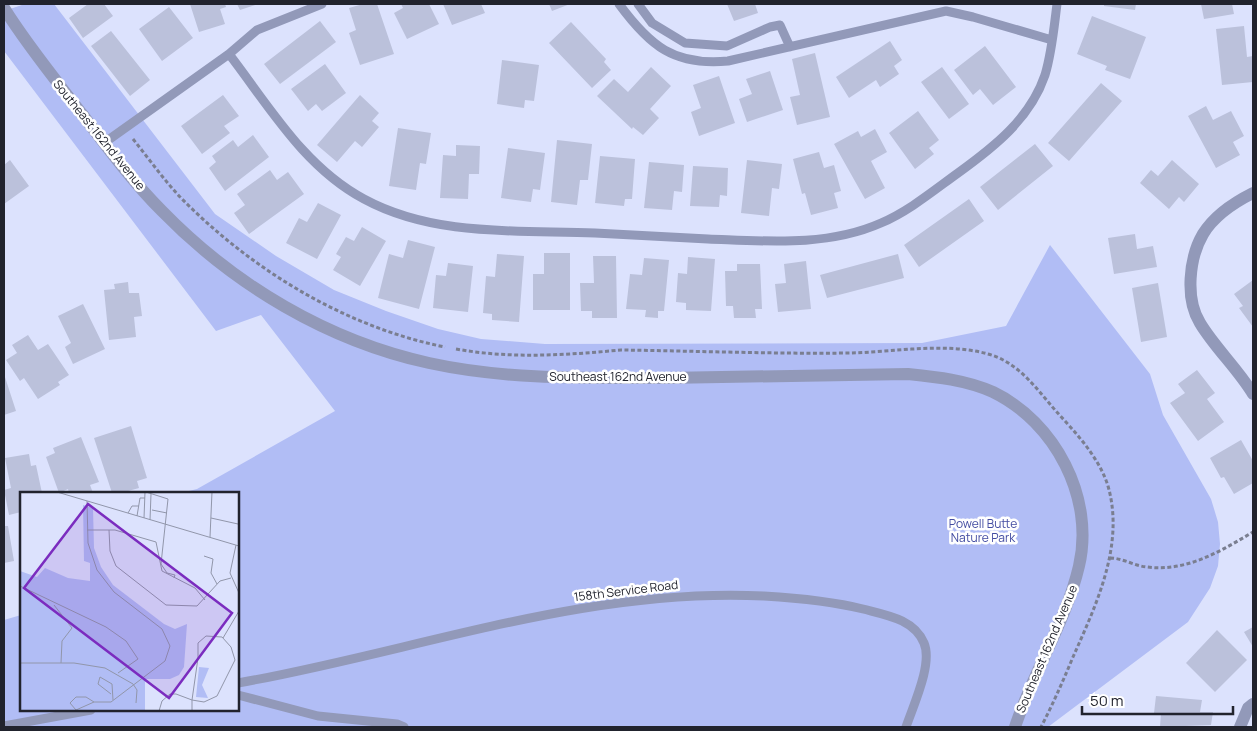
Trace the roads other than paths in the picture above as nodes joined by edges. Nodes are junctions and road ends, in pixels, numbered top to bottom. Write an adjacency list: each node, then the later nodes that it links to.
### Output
1 (322, 4): 8 (lane)
2 (619, 4): 7 (lane)
3 (638, 4): 7 (lane)
4 (1057, 4): 6 (lane)
5 (4, 8): 9 (street, Southeast 162nd Avenue)
6 (1052, 40): 7 (lane); 8 (lane)
7 (790, 47)
8 (229, 54): 9 (lane)
9 (104, 143): 19 (street, Southeast 162nd Avenue)
10 (1248, 195): 11 (street)
11 (1253, 394)
12 (239, 683): 18 (lane, 158th Service Road)
13 (239, 695): 17 (lane)
14 (1253, 704): 20 (street)
15 (86, 711): 16 (lane)
16 (4, 726)
17 (404, 727)
18 (906, 727)
19 (1015, 727)
20 (1240, 727)

